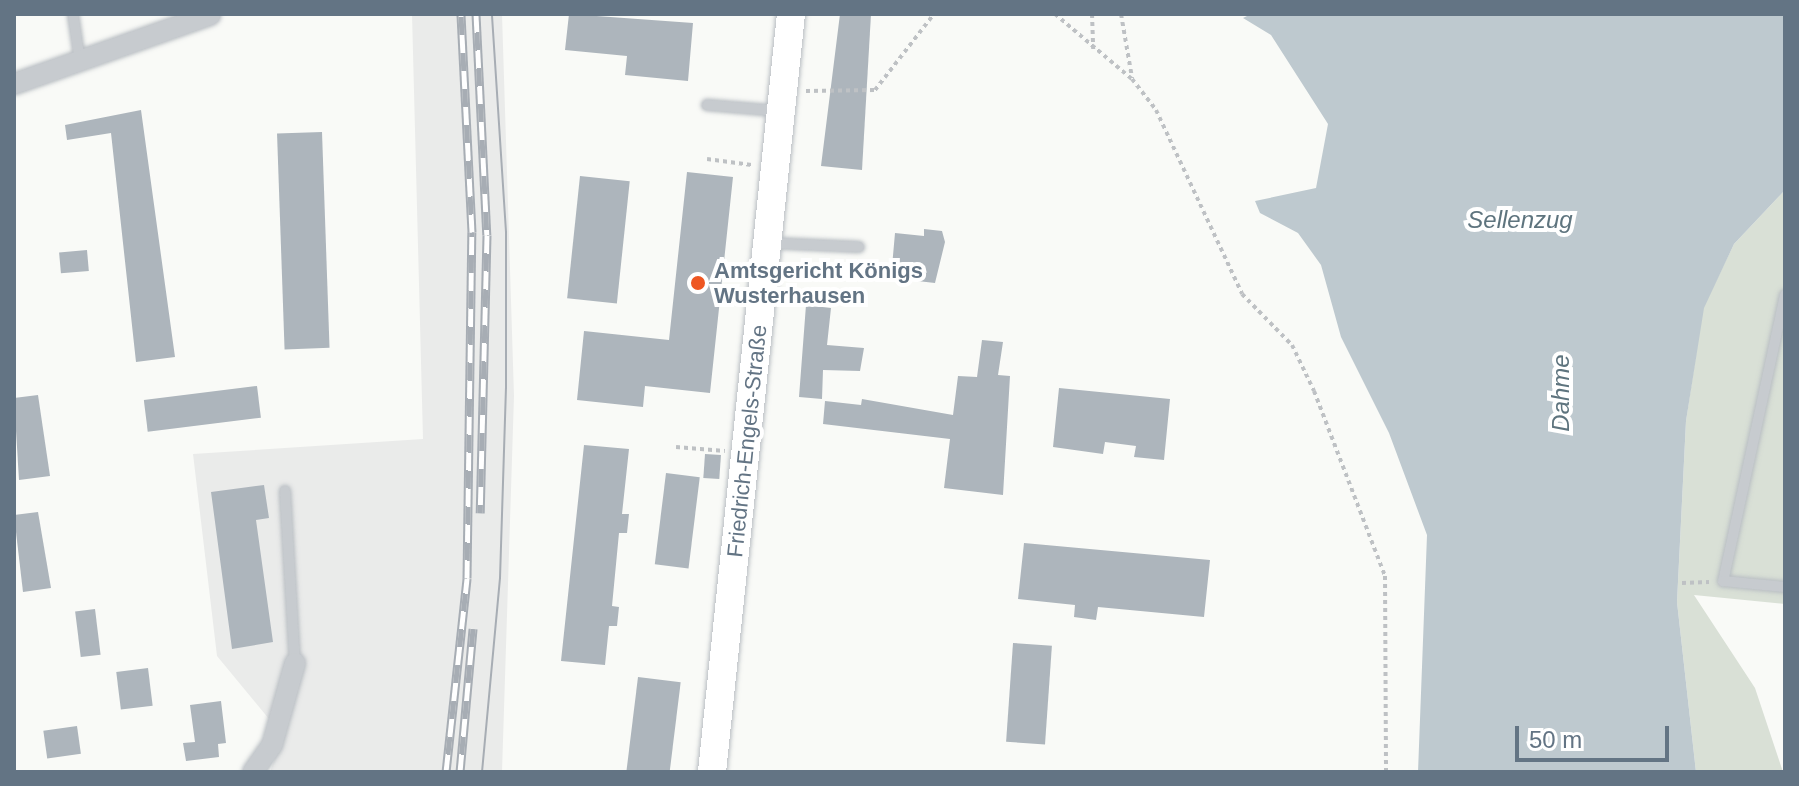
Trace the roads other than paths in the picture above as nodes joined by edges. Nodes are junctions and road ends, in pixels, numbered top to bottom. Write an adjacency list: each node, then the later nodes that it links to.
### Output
1 (73, 14): 4 (lane)
2 (791, 14): 6 (main road, Friedrich-Engels-Straße)
3 (210, 15): 4 (street)
4 (80, 62): 5 (street)
5 (14, 84)
6 (782, 100): 7 (lane); 8 (main road, Friedrich-Engels-Straße)
7 (707, 105)
8 (768, 243): 9 (lane); 15 (main road, Friedrich-Engels-Straße)
9 (859, 247)
10 (1785, 295): 12 (lane)
11 (285, 491): 13 (lane)
12 (1785, 587)
13 (295, 663): 14 (street)
14 (253, 772)
15 (712, 772)

